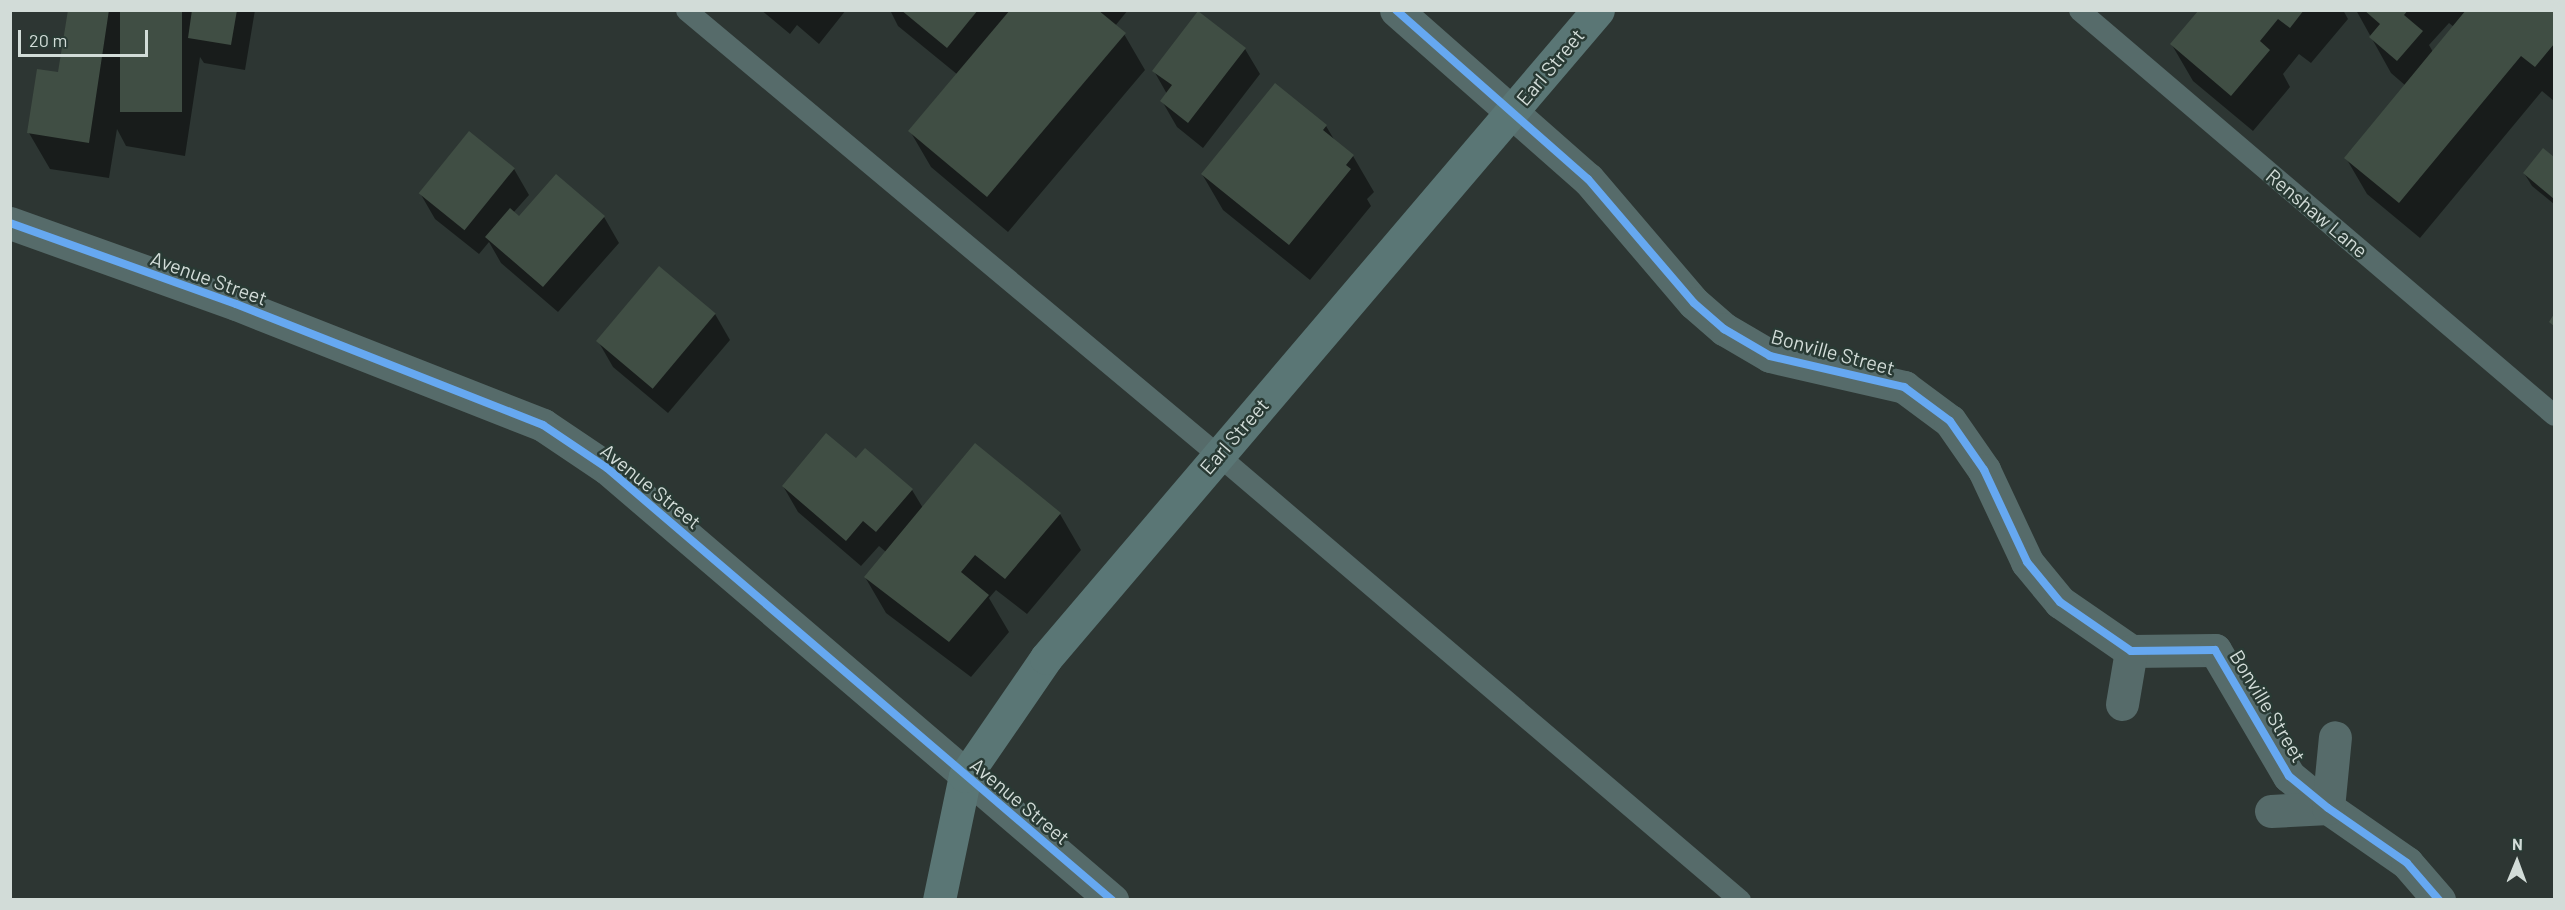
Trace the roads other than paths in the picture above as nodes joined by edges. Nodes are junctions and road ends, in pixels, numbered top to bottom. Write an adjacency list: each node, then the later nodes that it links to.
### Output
1 (686, 10): 8 (lane)
2 (1396, 10): 5 (street, Bonville Street)
3 (1598, 10): 5 (street, Earl Street)
4 (2079, 10): 7 (lane, Renshaw Lane)
5 (1514, 110): 8 (street, Earl Street); 9 (street, Bonville Street)
6 (10, 223): 12 (street, Avenue Street)
7 (2554, 415)
8 (1218, 455): 12 (street, Earl Street); 17 (lane)
9 (2131, 651): 10 (street); 13 (street, Bonville Street)
10 (2122, 705)
11 (2335, 737): 13 (street, Bonville Street)
12 (965, 776): 15 (street, Earl Street); 16 (street, Avenue Street)
13 (2328, 808): 14 (street); 18 (street, Bonville Street)
14 (2271, 811)
15 (939, 900)
16 (1112, 900)
17 (1740, 900)
18 (2439, 900)

